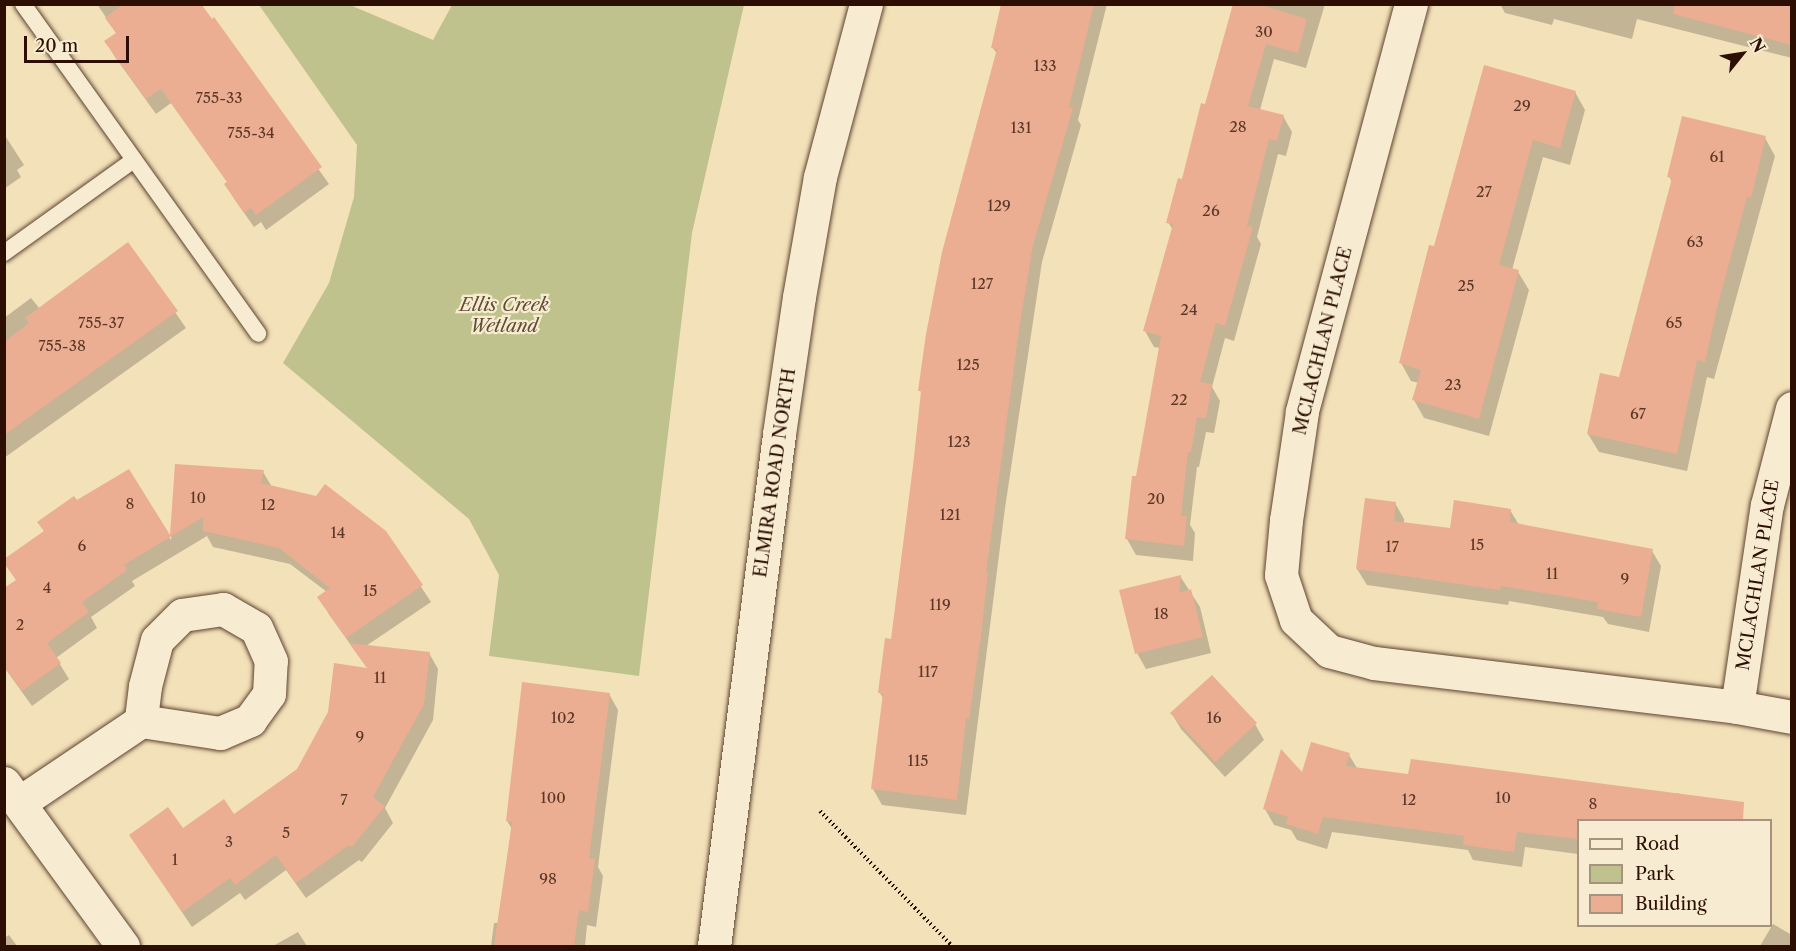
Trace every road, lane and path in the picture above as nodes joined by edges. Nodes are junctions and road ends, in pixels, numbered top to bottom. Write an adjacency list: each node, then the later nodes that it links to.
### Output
1 (22, 4): 4 (lane)
2 (866, 4): 14 (street, ELMIRA ROAD NORTH)
3 (1411, 4): 8 (street, MCLACHLAN PLACE)
4 (134, 160): 5 (lane); 6 (lane)
5 (4, 253)
6 (258, 334)
7 (1791, 408): 8 (street, MCLACHLAN PLACE)
8 (1737, 708): 9 (street, MCLACHLAN PLACE)
9 (1791, 717)
10 (141, 721): 11 (street)
11 (12, 793): 13 (street)
12 (820, 811): 15 (path)
13 (123, 946)
14 (714, 946)
15 (952, 946)

